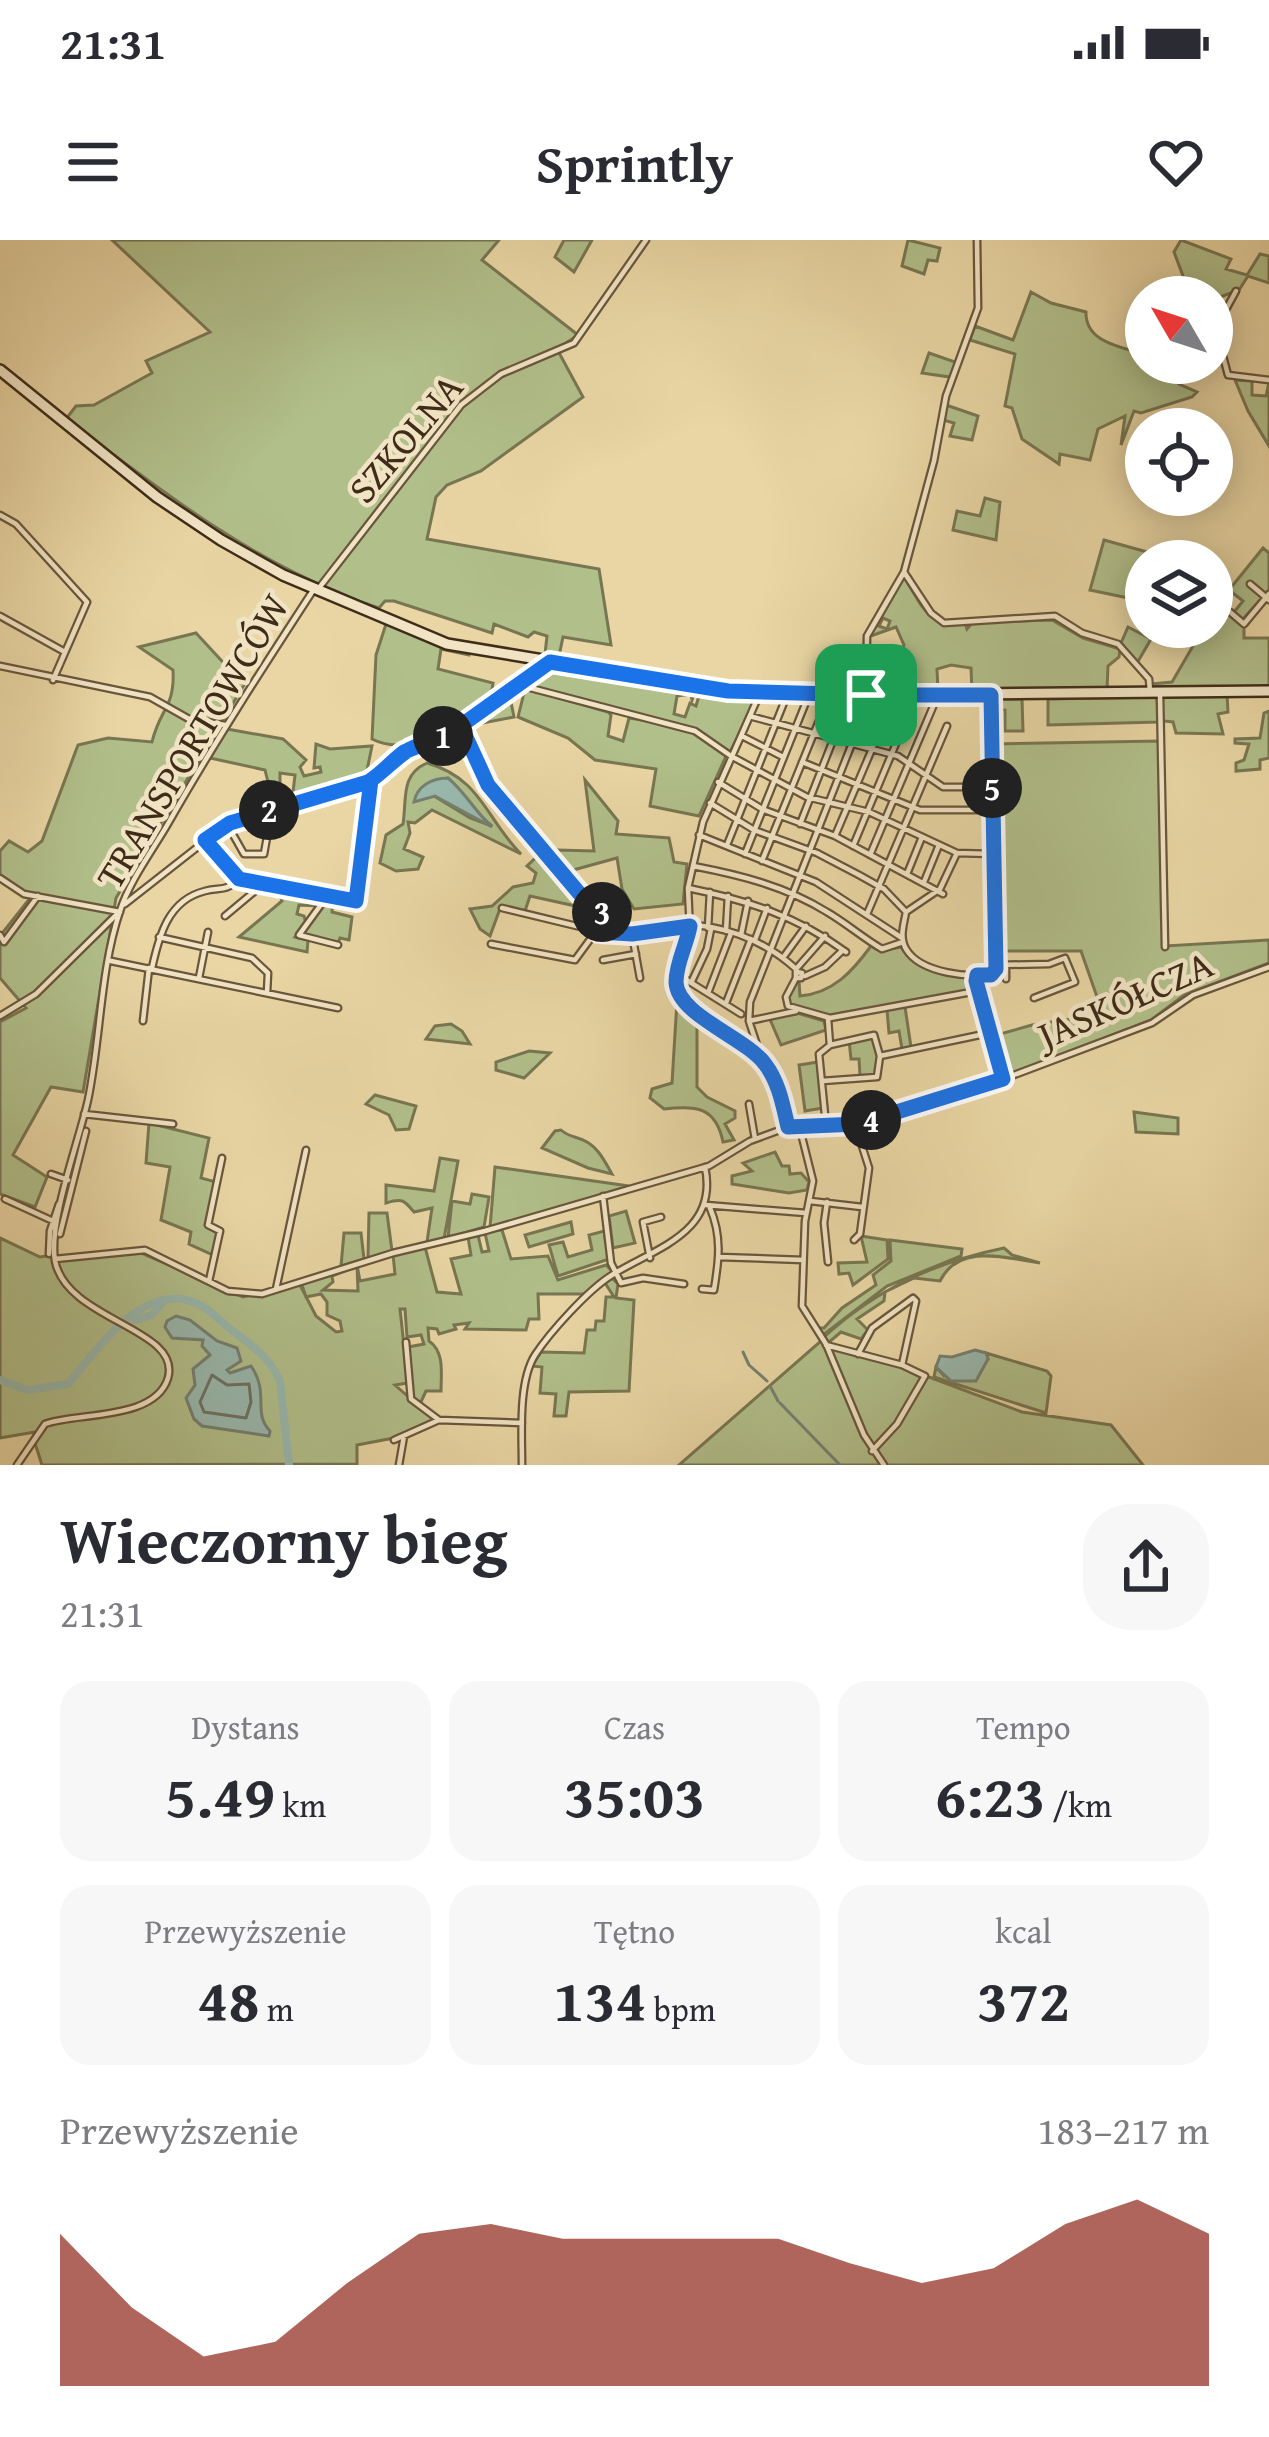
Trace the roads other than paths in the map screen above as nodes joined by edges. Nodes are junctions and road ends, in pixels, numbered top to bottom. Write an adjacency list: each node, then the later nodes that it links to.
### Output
1 (646, 240): 12 (street, SZKOLNA)
2 (977, 240): 10 (street)
3 (1236, 291): 4 (street)
4 (1233, 296)
5 (0, 370): 12 (main road)
6 (1233, 379): 7 (street)
7 (1269, 380)
8 (3, 517): 9 (street); 16 (street)
9 (0, 530)
10 (904, 572): 23 (street); 25 (street)
11 (1250, 584): 13 (street)
12 (316, 589): 17 (main road); 33 (street, TRANSPORTOWCÓW)
13 (1268, 598): 14 (street)
14 (1233, 615)
15 (0, 616): 16 (street)
16 (63, 651): 19 (street)
17 (550, 662): 20 (street); 22 (main road)
18 (0, 667): 19 (street)
19 (53, 680): 33 (street)
20 (519, 685): 35 (street); 45 (street)
21 (1269, 691): 23 (main road)
22 (760, 693): 25 (main road); 32 (street)
23 (1155, 693): 24 (main road); 134 (street)
24 (991, 695): 25 (main road); 57 (street)
25 (868, 699): 40 (street)
26 (784, 700): 34 (street)
27 (827, 701): 38 (street)
28 (806, 702): 37 (street)
29 (892, 702): 43 (street)
30 (935, 702): 47 (street)
31 (913, 703): 44 (street)
32 (752, 717): 34 (street); 39 (street)
33 (227, 725): 102 (street, TRANSPORTOWCÓW)
34 (775, 725): 37 (street); 42 (street)
35 (461, 726): 53 (street); 122 (street)
36 (947, 726): 52 (street)
37 (794, 729): 38 (street); 46 (street)
38 (813, 733): 40 (street); 48 (street)
39 (742, 736): 42 (street); 45 (street)
40 (832, 740): 41 (street); 49 (street)
41 (851, 746): 43 (street); 51 (street)
42 (766, 748): 46 (street); 50 (street)
43 (871, 749): 44 (street); 56 (street)
44 (890, 753): 47 (street); 59 (street)
45 (731, 756): 50 (street); 55 (street)
46 (784, 758): 54 (street)
47 (909, 761): 52 (street); 62 (street)
48 (802, 762): 49 (street); 58 (street)
49 (821, 768): 51 (street); 60 (street)
50 (757, 770): 54 (street); 61 (street)
51 (839, 775): 56 (street); 64 (street)
52 (925, 775): 57 (street); 65 (street)
53 (371, 780): 67 (street); 109 (street)
54 (774, 780): 58 (street); 68 (street)
55 (718, 782): 61 (street); 63 (street)
56 (857, 782): 59 (street); 66 (street)
57 (992, 787): 69 (street)
58 (791, 789): 60 (street); 71 (street)
59 (875, 790): 62 (street); 70 (street)
60 (809, 798): 64 (street); 75 (street)
61 (745, 799): 68 (street); 73 (street)
62 (893, 799): 65 (street); 72 (street)
63 (710, 803): 73 (street); 79 (street)
64 (827, 804): 66 (street); 78 (street)
65 (912, 807): 69 (street); 76 (street)
66 (847, 808): 70 (street); 80 (street)
67 (272, 809): 74 (street); 74 (street)
68 (763, 809): 71 (street); 77 (street)
69 (993, 809): 90 (street)
70 (867, 812): 72 (street); 86 (street)
71 (781, 818): 75 (street); 82 (street)
72 (885, 819): 76 (street); 91 (street)
73 (737, 820): 77 (street); 85 (street)
74 (227, 824): 83 (street)
75 (800, 824): 78 (street)
76 (904, 828): 81 (street); 94 (street)
77 (754, 830): 82 (street); 89 (street)
78 (818, 830): 80 (street); 87 (street)
79 (699, 835): 85 (street); 93 (street)
80 (835, 836): 86 (street)
81 (922, 837): 84 (street); 96 (street)
82 (772, 838): 87 (street); 92 (street)
83 (205, 840): 98 (street); 104 (street)
84 (940, 844): 88 (street); 99 (street)
85 (727, 845): 89 (street)
86 (853, 846): 91 (street)
87 (809, 850): 95 (street); 101 (street)
88 (957, 853): 90 (street); 106 (street)
89 (745, 854): 92 (street)
90 (993, 854): 142 (street)
91 (870, 855): 94 (street)
92 (762, 861): 95 (street)
93 (692, 866): 103 (street); 107 (street)
94 (889, 866): 96 (street); 101 (street)
95 (799, 874): 107 (street); 117 (street)
96 (907, 874): 99 (street)
97 (0, 878): 108 (street)
98 (239, 879): 100 (street); 129 (street)
99 (924, 882): 106 (street)
100 (258, 883): 109 (street); 118 (street)
101 (880, 887): 115 (street); 117 (street)
102 (131, 888): 104 (street); 114 (street, TRANSPORTOWCÓW)
103 (688, 888): 105 (street); 119 (street)
104 (141, 892): 114 (street)
105 (710, 892): 110 (street); 121 (street)
106 (940, 893): 115 (street)
107 (791, 894): 116 (street); 131 (street)
108 (38, 896): 114 (street); 126 (street)
109 (328, 896): 133 (street)
110 (728, 896): 111 (street); 124 (street)
111 (748, 901): 113 (street); 127 (street)
112 (502, 908): 122 (street)
113 (767, 908): 116 (street); 130 (street)
114 (120, 910): 140 (street, TRANSPORTOWCÓW); 160 (street)
115 (906, 911): 131 (street)
116 (783, 914): 120 (street); 136 (street)
117 (867, 914): 131 (street)
118 (225, 916)
119 (690, 926): 121 (street); 125 (street); 146 (street)
120 (806, 926): 128 (street); 138 (street)
121 (710, 928): 124 (street); 151 (street)
122 (596, 931): 125 (street); 132 (street)
123 (208, 932): 135 (street)
124 (728, 932): 127 (street); 154 (street)
125 (632, 934): 137 (street)
126 (0, 935)
127 (741, 935): 130 (street)
128 (825, 936): 145 (street); 145 (street)
129 (159, 937): 135 (street); 144 (street)
130 (753, 939): 136 (street); 156 (street)
131 (903, 940): 147 (street)
132 (491, 944)
133 (338, 945)
134 (1165, 947)
135 (205, 948): 148 (street); 153 (street)
136 (770, 949): 138 (street); 163 (street)
137 (636, 954): 139 (street); 149 (street)
138 (784, 958): 145 (street)
139 (603, 960)
140 (111, 961): 144 (street); 171 (street, TRANSPORTOWCÓW)
141 (1006, 965): 142 (street); 150 (street); 155 (street)
142 (996, 967): 147 (street)
143 (1269, 967): 168 (street, JASKÓŁCZA)
144 (151, 968): 148 (street); 162 (street)
145 (798, 973): 158 (street)
146 (677, 974): 151 (street); 166 (street)
147 (977, 975): 152 (street)
148 (199, 978): 153 (street)
149 (640, 978)
150 (1006, 979)
151 (691, 983): 154 (street)
152 (976, 991): 161 (street); 164 (street)
153 (267, 993): 157 (street)
154 (708, 993): 156 (street)
155 (1034, 998)
156 (726, 1004): 159 (street)
157 (338, 1008)
158 (796, 1011): 161 (street); 163 (street)
159 (741, 1014)
160 (0, 1016)
161 (828, 1018): 165 (street)
162 (143, 1021)
163 (749, 1022): 166 (street)
164 (989, 1034): 167 (street); 168 (street)
165 (830, 1045): 167 (street); 169 (street)
166 (755, 1052): 175 (street)
167 (880, 1056): 169 (street)
168 (1003, 1079): 173 (street, JASKÓŁCZA)
169 (822, 1081): 174 (street)
170 (749, 1104): 178 (street)
171 (84, 1114): 172 (street); 183 (street, TRANSPORTOWCÓW)
172 (173, 1124)
173 (855, 1124): 174 (street, JASKÓŁCZA); 192 (street)
174 (826, 1125): 176 (street, JASKÓŁCZA)
175 (788, 1127): 176 (street, JASKÓŁCZA); 178 (street)
176 (801, 1129): 188 (street)
177 (86, 1131): 183 (street)
178 (755, 1139): 181 (street)
179 (306, 1150): 206 (street)
180 (222, 1158): 204 (street)
181 (705, 1167): 184 (street); 190 (street)
182 (50, 1174): 183 (street)
183 (70, 1178): 187 (street, TRANSPORTOWCÓW); 196 (street)
184 (603, 1195): 185 (street); 191 (street)
185 (595, 1198): 191 (street); 206 (street)
186 (5, 1199): 195 (street)
187 (63, 1200): 195 (street); 198 (street, TRANSPORTOWCÓW)
188 (810, 1201): 189 (street); 193 (street)
189 (827, 1202): 192 (street); 202 (street)
190 (708, 1205): 193 (street); 199 (street); 200 (street)
191 (604, 1206): 203 (street)
192 (862, 1207): 197 (street)
193 (806, 1214): 201 (street)
194 (661, 1216): 200 (street)
195 (52, 1221): 198 (street)
196 (60, 1234)
197 (854, 1240)
198 (52, 1256): 204 (street); 217 (street)
199 (719, 1257): 201 (street); 207 (street)
200 (650, 1258): 203 (street)
201 (806, 1261): 209 (street)
202 (828, 1262)
203 (616, 1273): 205 (street); 213 (street)
204 (209, 1281): 206 (street)
205 (684, 1284)
206 (276, 1289)
207 (702, 1289)
208 (406, 1342): 212 (street)
209 (826, 1346): 210 (street); 216 (street)
210 (858, 1354): 211 (street); 211 (street)
211 (902, 1365): 216 (street)
212 (439, 1420): 213 (street); 214 (street)
213 (524, 1423): 219 (street)
214 (404, 1436): 215 (street); 218 (street)
215 (394, 1440)
216 (872, 1450): 220 (street)
217 (17, 1465)
218 (399, 1465)
219 (522, 1465)
220 (884, 1465)

